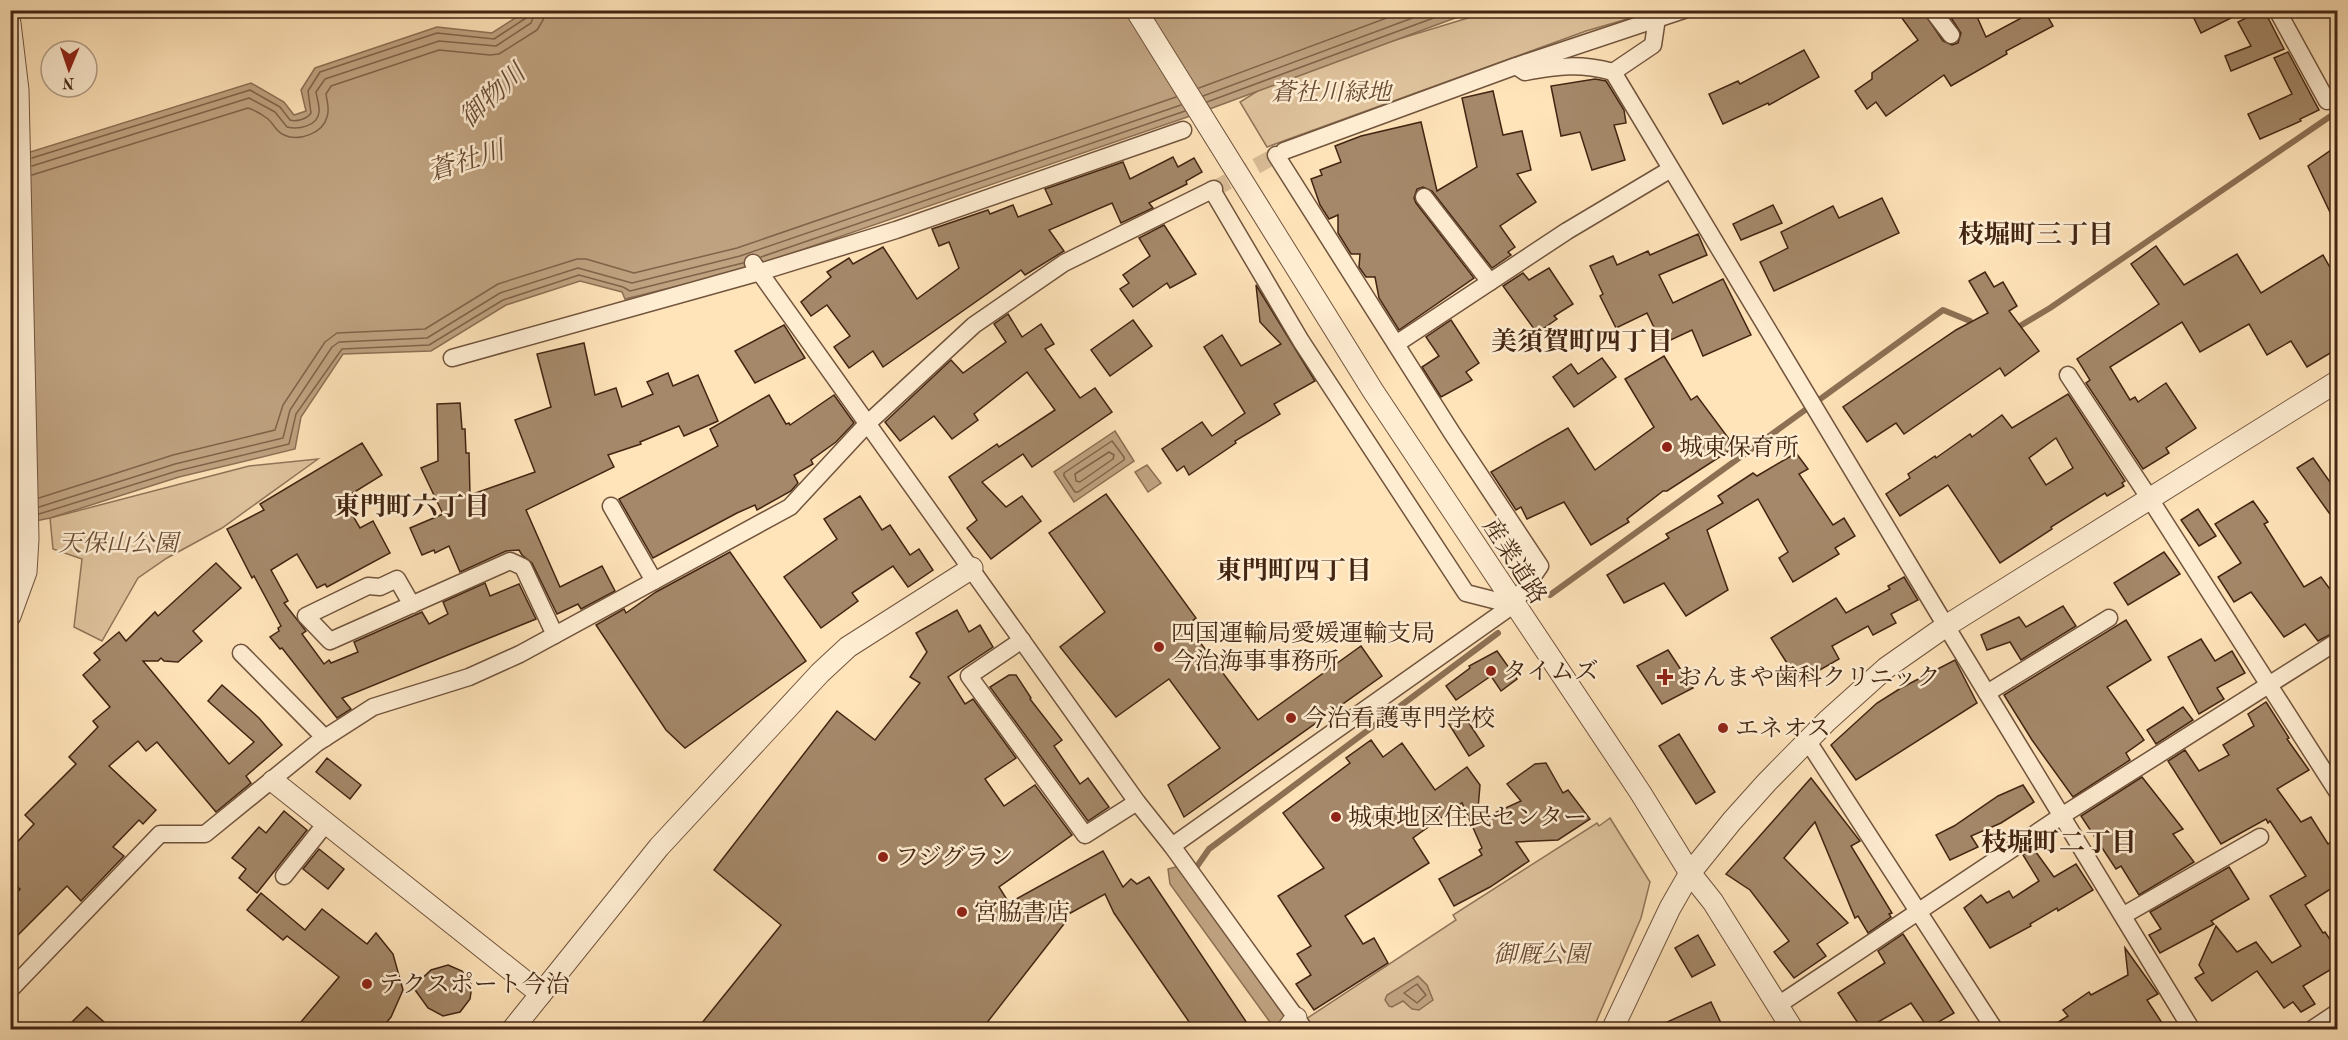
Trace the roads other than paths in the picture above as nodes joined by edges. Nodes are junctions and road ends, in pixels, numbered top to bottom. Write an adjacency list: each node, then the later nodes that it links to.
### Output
1 (1136, 10): 26 (street, 産業道路)
2 (1684, 10): 5 (street)
3 (1932, 10): 7 (street)
4 (2277, 10): 10 (street)
5 (1658, 18): 8 (street); 9 (street)
6 (10, 23): 27 (street)
7 (1951, 35)
8 (1516, 66): 9 (street); 16 (street)
9 (1613, 72): 12 (street)
10 (2327, 101)
11 (1183, 130): 14 (street)
12 (1671, 169): 15 (street); 29 (street)
13 (1424, 197): 15 (street)
14 (757, 268): 17 (street); 20 (street)
15 (1490, 282): 16 (street)
16 (1396, 344): 26 (street)
17 (452, 358)
18 (2068, 375): 21 (street)
19 (2337, 381): 21 (street)
20 (868, 423): 23 (street); 24 (street); 26 (street)
21 (2150, 499): 29 (street); 34 (street)
22 (611, 506): 24 (street)
23 (972, 568): 31 (street); 50 (street)
24 (654, 581): 30 (street)
25 (411, 605): 25 (street); 30 (street)
26 (1514, 605): 44 (street); 45 (street, 産業道路)
27 (10, 616)
28 (2109, 618): 35 (street)
29 (1946, 626): 35 (street); 37 (street)
30 (555, 635): 36 (street)
31 (1022, 640): 40 (street); 40 (street)
32 (2337, 641): 34 (street)
33 (241, 653): 36 (street)
34 (2268, 686): 39 (street); 41 (street)
35 (1987, 693): 41 (street)
36 (325, 738): 38 (street)
37 (1807, 740): 45 (street); 47 (street)
38 (273, 781): 42 (street); 49 (street)
39 (2337, 793)
40 (1137, 802): 44 (street)
41 (2063, 815): 47 (street); 48 (street)
42 (327, 822): 46 (street); 50 (street)
43 (2260, 837): 48 (street)
44 (1172, 846): 53 (street)
45 (1690, 873): 51 (street, 産業道路); 55 (street)
46 (284, 876)
47 (1918, 911): 51 (street); 57 (street)
48 (2124, 915): 58 (street)
49 (10, 990)
50 (541, 994): 54 (street)
51 (1778, 1005): 56 (street, 産業道路)
52 (2337, 1012): 59 (street)
53 (1296, 1026)
54 (512, 1029)
55 (1612, 1029)
56 (1793, 1029)
57 (1995, 1029)
58 (2193, 1029)
59 (2311, 1029)

